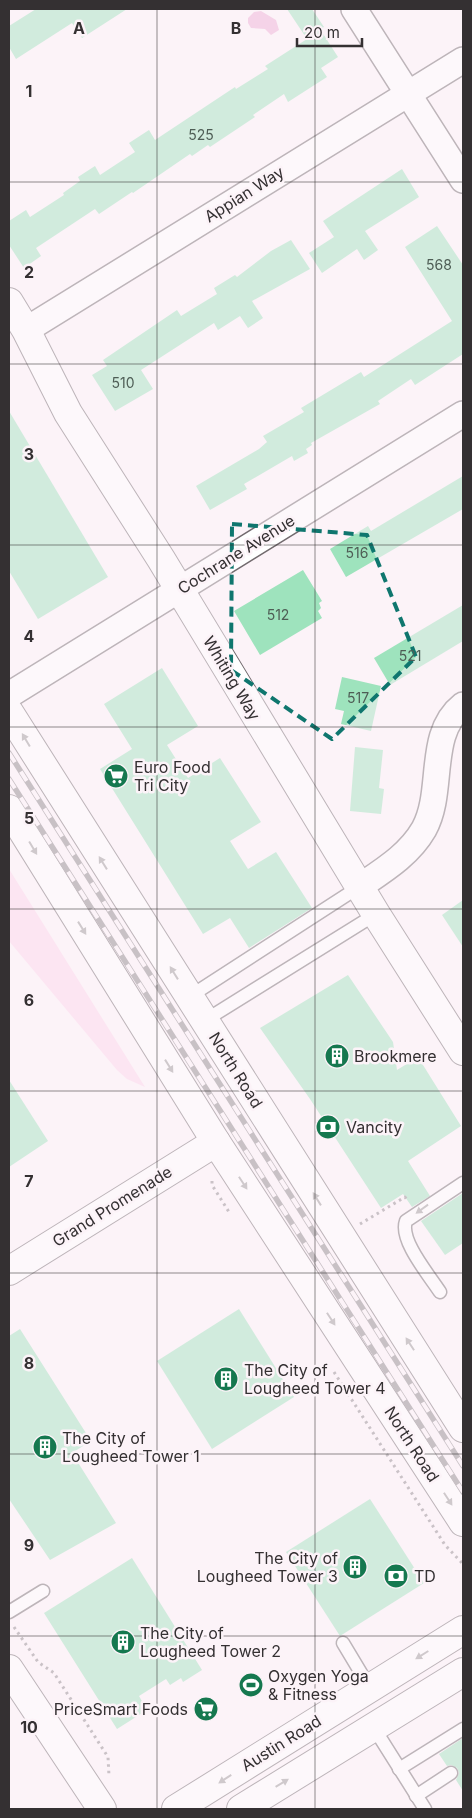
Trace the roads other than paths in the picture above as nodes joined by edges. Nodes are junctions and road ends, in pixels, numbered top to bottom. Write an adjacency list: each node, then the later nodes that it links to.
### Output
1 (354, 9): 3 (street)
2 (463, 60): 3 (street, Appian Way)
3 (408, 94): 4 (street); 6 (street, Appian Way)
4 (463, 180)
5 (9, 302): 6 (main road, Whiting Way)
6 (26, 330): 8 (main road, Whiting Way)
7 (463, 414): 8 (street, Cochrane Avenue)
8 (178, 590): 9 (street, Cochrane Avenue); 13 (main road, Whiting Way)
9 (9, 695)
10 (463, 705): 13 (street)
11 (9, 712): 15 (main road, North Road, one-way to 11)
12 (9, 809): 18 (main road, North Road, one-way to 18)
13 (359, 887): 14 (main road, Whiting Way); 15 (lane)
14 (376, 914): 16 (lane); 17 (main road, Whiting Way)
15 (189, 997): 16 (main road, North Road)
16 (204, 1021): 22 (main road, North Road, one-way to 16)
17 (463, 1049)
18 (216, 1142): 20 (main road, Grand Promenade); 23 (main road, North Road, one-way to 23)
19 (463, 1182): 21 (lane, one-way to 21)
20 (9, 1271)
21 (440, 1292)
22 (463, 1428)
23 (463, 1522)
24 (43, 1591): 25 (lane)
25 (9, 1612)
26 (463, 1630): 30 (main road, Austin Road, one-way to 30)
27 (343, 1643): 30 (lane)
28 (9, 1669): 36 (main road)
29 (462, 1674): 31 (main road)
30 (370, 1688): 37 (main road, Austin Road, one-way to 37)
31 (374, 1728): 33 (lane); 38 (main road, one-way to 31)
32 (463, 1729): 33 (lane)
33 (399, 1769): 35 (lane)
34 (451, 1773): 35 (lane)
35 (416, 1796): 39 (lane)
36 (99, 1805)
37 (176, 1809)
38 (241, 1809)
39 (425, 1809)

